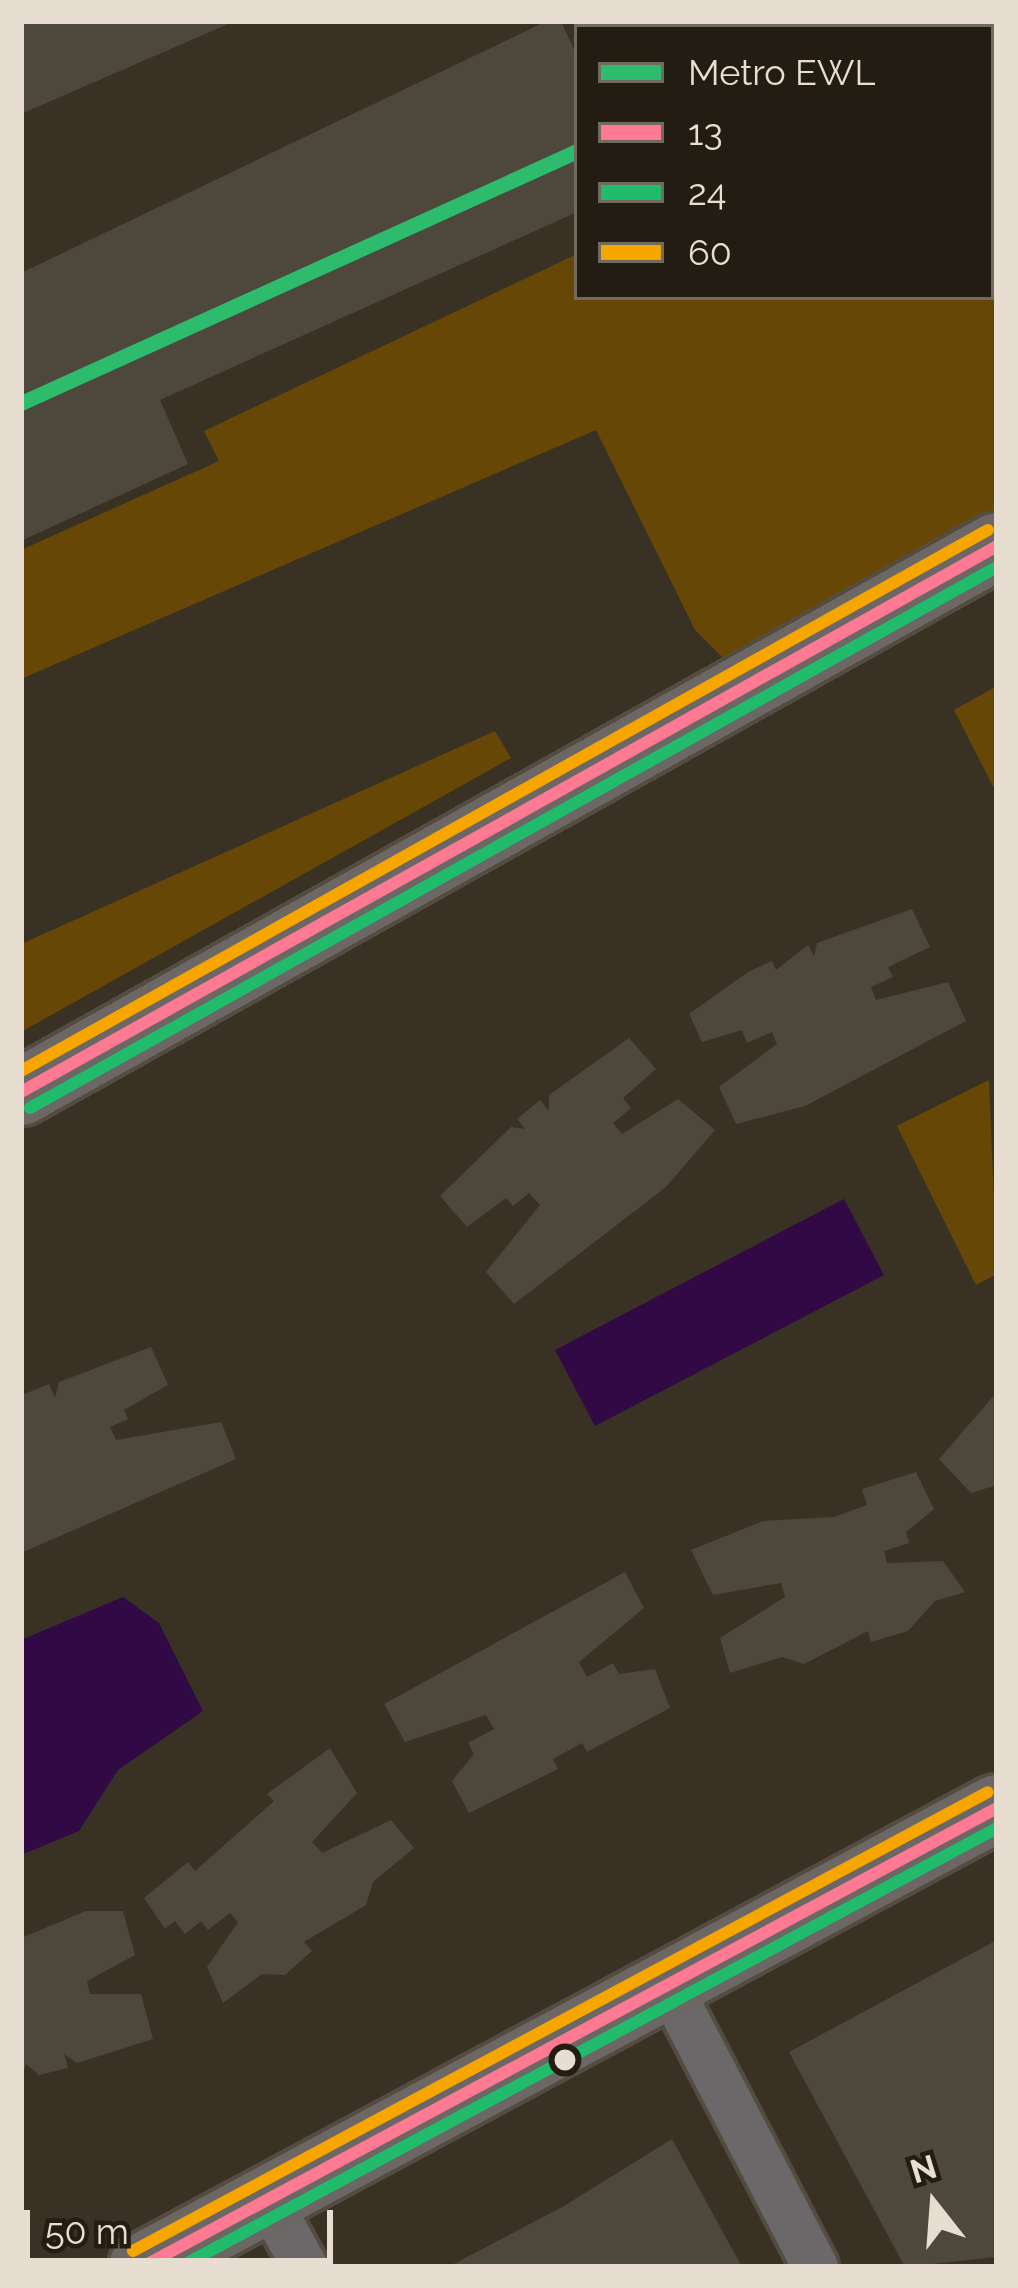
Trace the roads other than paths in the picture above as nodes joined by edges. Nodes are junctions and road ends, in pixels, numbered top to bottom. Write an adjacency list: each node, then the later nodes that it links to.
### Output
1 (997, 546): 2 (main road)
2 (21, 1092)
3 (997, 1808): 4 (main road)
4 (672, 1992): 5 (main road); 8 (street)
5 (270, 2204): 6 (main road); 7 (street)
6 (142, 2267)
7 (305, 2267)
8 (814, 2267)

